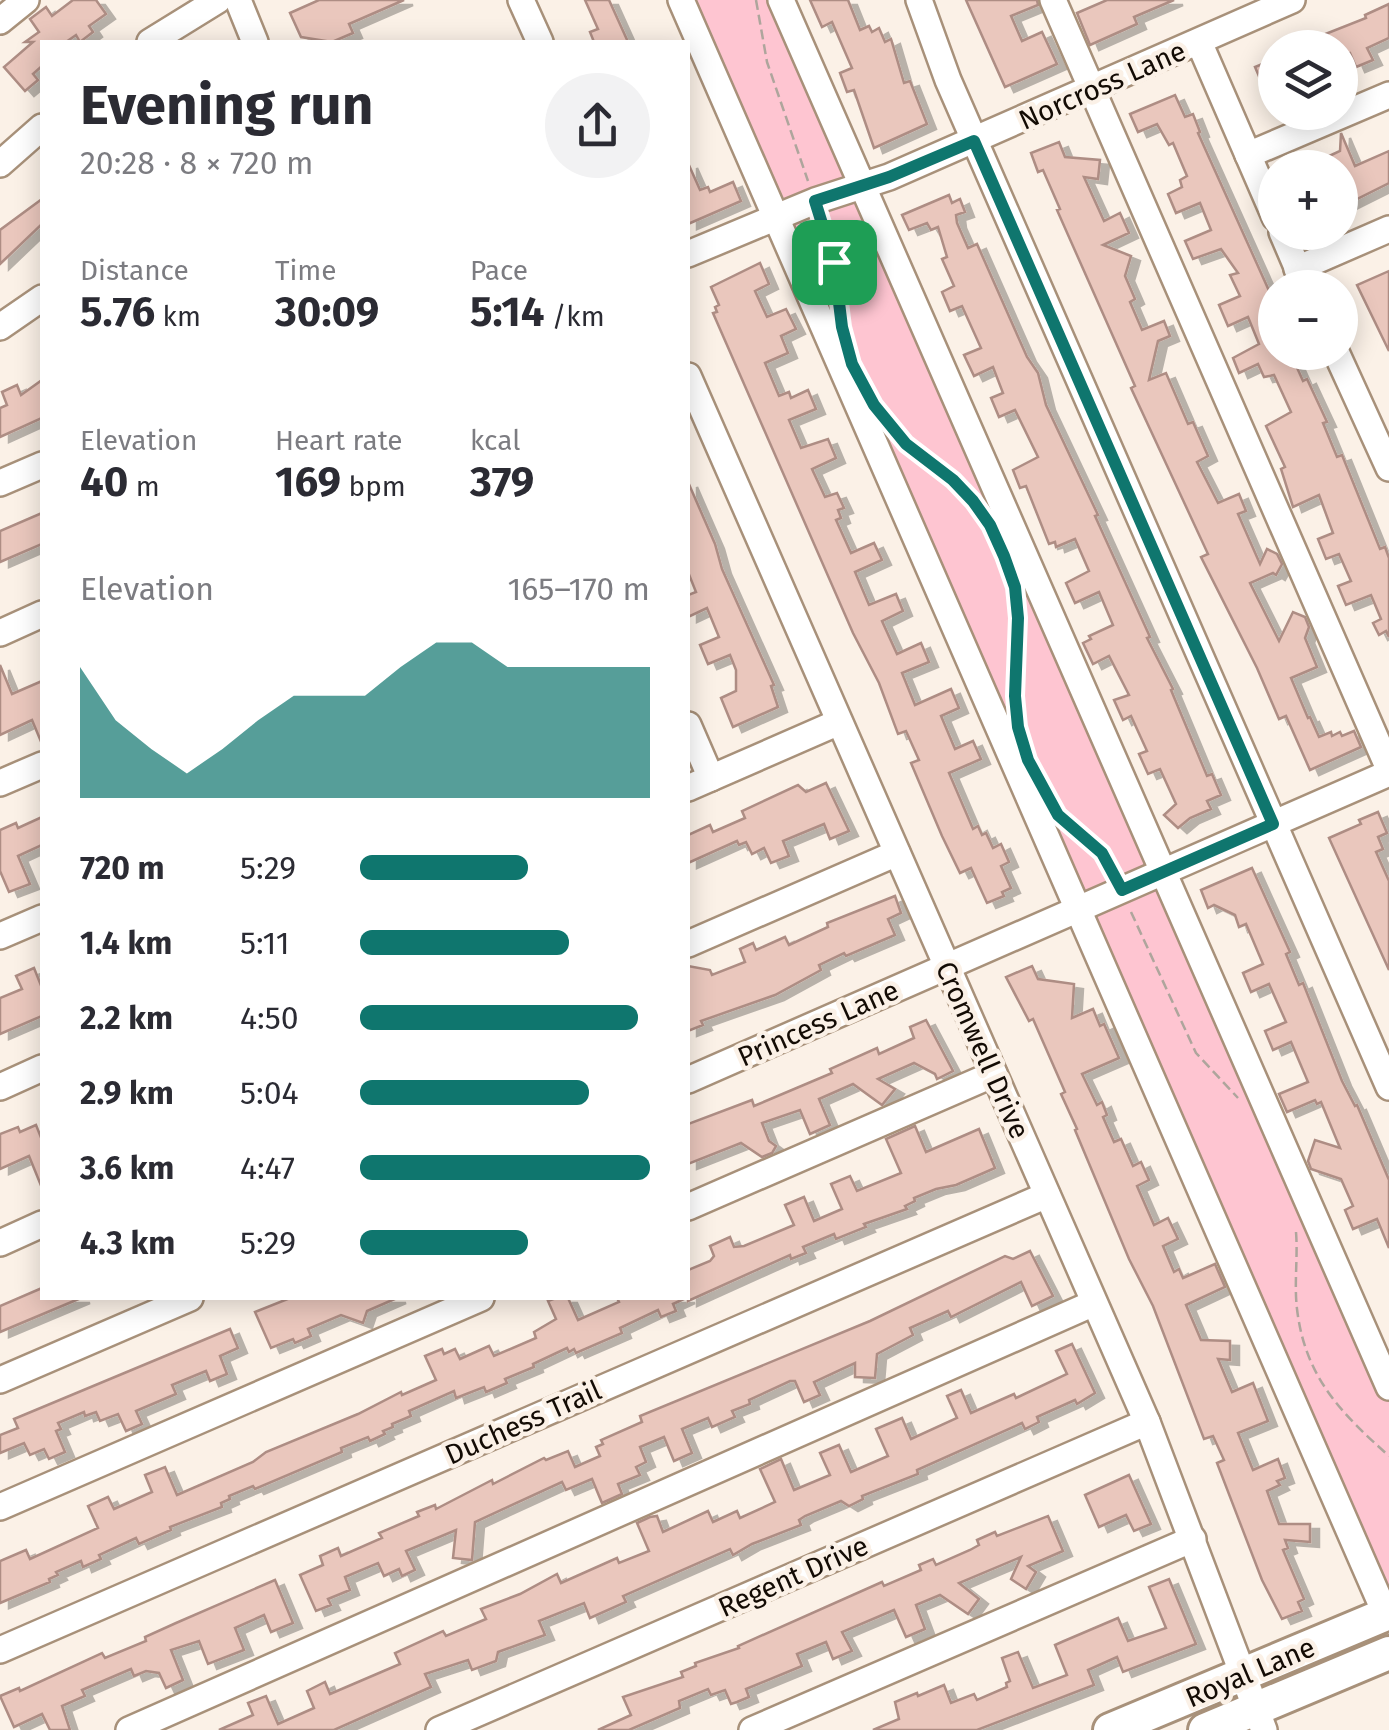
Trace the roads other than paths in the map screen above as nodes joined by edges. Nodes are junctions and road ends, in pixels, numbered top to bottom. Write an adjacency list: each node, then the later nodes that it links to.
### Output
1 (26, 0): 10 (street)
2 (218, 0): 11 (street)
3 (238, 0): 12 (street)
4 (522, 0): 13 (street)
5 (681, 0): 23 (street)
6 (781, 0): 22 (street)
7 (919, 0): 18 (street)
8 (1053, 0): 15 (street)
9 (1292, 0): 14 (street, Norcross Lane)
10 (0, 21)
11 (153, 40)
12 (254, 40)
13 (539, 40)
14 (1199, 42): 15 (street, Norcross Lane); 19 (street)
15 (1092, 90): 18 (street, Norcross Lane); 39 (street)
16 (1389, 94): 19 (street)
17 (40, 129): 20 (street)
18 (974, 141): 22 (street, Norcross Lane); 42 (street)
19 (1248, 156): 21 (street)
20 (0, 164)
21 (1258, 179)
22 (862, 186): 23 (street, Norcross Lane); 44 (street)
23 (776, 216): 25 (street, Norcross Lane); 45 (street)
24 (1389, 230): 26 (street)
25 (690, 253)
26 (1316, 270)
27 (40, 299): 28 (street)
28 (0, 328)
29 (1344, 370): 32 (street)
30 (690, 381): 36 (street, Cromwell Drive)
31 (40, 465): 33 (street)
32 (1389, 468)
33 (0, 483)
34 (40, 615): 35 (street)
35 (0, 633)
36 (839, 722): 40 (street); 43 (street, Cromwell Drive)
37 (690, 735): 40 (street)
38 (40, 766): 41 (street)
39 (1389, 771): 42 (street, Princess Lane)
40 (699, 782)
41 (0, 783)
42 (1273, 824): 44 (street, Princess Lane); 54 (street)
43 (897, 853): 48 (street); 49 (street, Cromwell Drive)
44 (1162, 872): 45 (street, Princess Lane); 63 (street)
45 (1080, 908): 49 (street, Princess Lane); 67 (street)
46 (40, 919): 47 (street)
47 (0, 936)
48 (690, 943)
49 (947, 967): 51 (street, Cromwell Drive); 52 (street, Princess Lane)
50 (40, 1069): 53 (street)
51 (994, 1074): 55 (street, Cromwell Drive); 56 (street)
52 (690, 1079)
53 (0, 1086)
54 (1389, 1087)
55 (1047, 1194): 61 (street, Cromwell Drive); 68 (street, Duchess Trail)
56 (690, 1207)
57 (40, 1225): 58 (street)
58 (0, 1242)
59 (185, 1300): 62 (street)
60 (476, 1300): 65 (street)
61 (1094, 1303): 64 (street, Cromwell Drive); 72 (street)
62 (0, 1380)
63 (1389, 1387)
64 (1147, 1422): 66 (street, Cromwell Drive); 73 (street, Regent Drive)
65 (0, 1507)
66 (1193, 1540): 70 (street, Cromwell Drive); 74 (street)
67 (1387, 1614): 70 (main road, Royal Lane)
68 (0, 1650)
69 (1389, 1654): 71 (main road, Royal Lane)
70 (1244, 1675): 71 (street, Cromwell Drive); 75 (main road, Royal Lane)
71 (1260, 1720): 76 (main road, Royal Lane)
72 (128, 1730)
73 (440, 1730)
74 (752, 1730)
75 (1110, 1730)
76 (1204, 1730)

